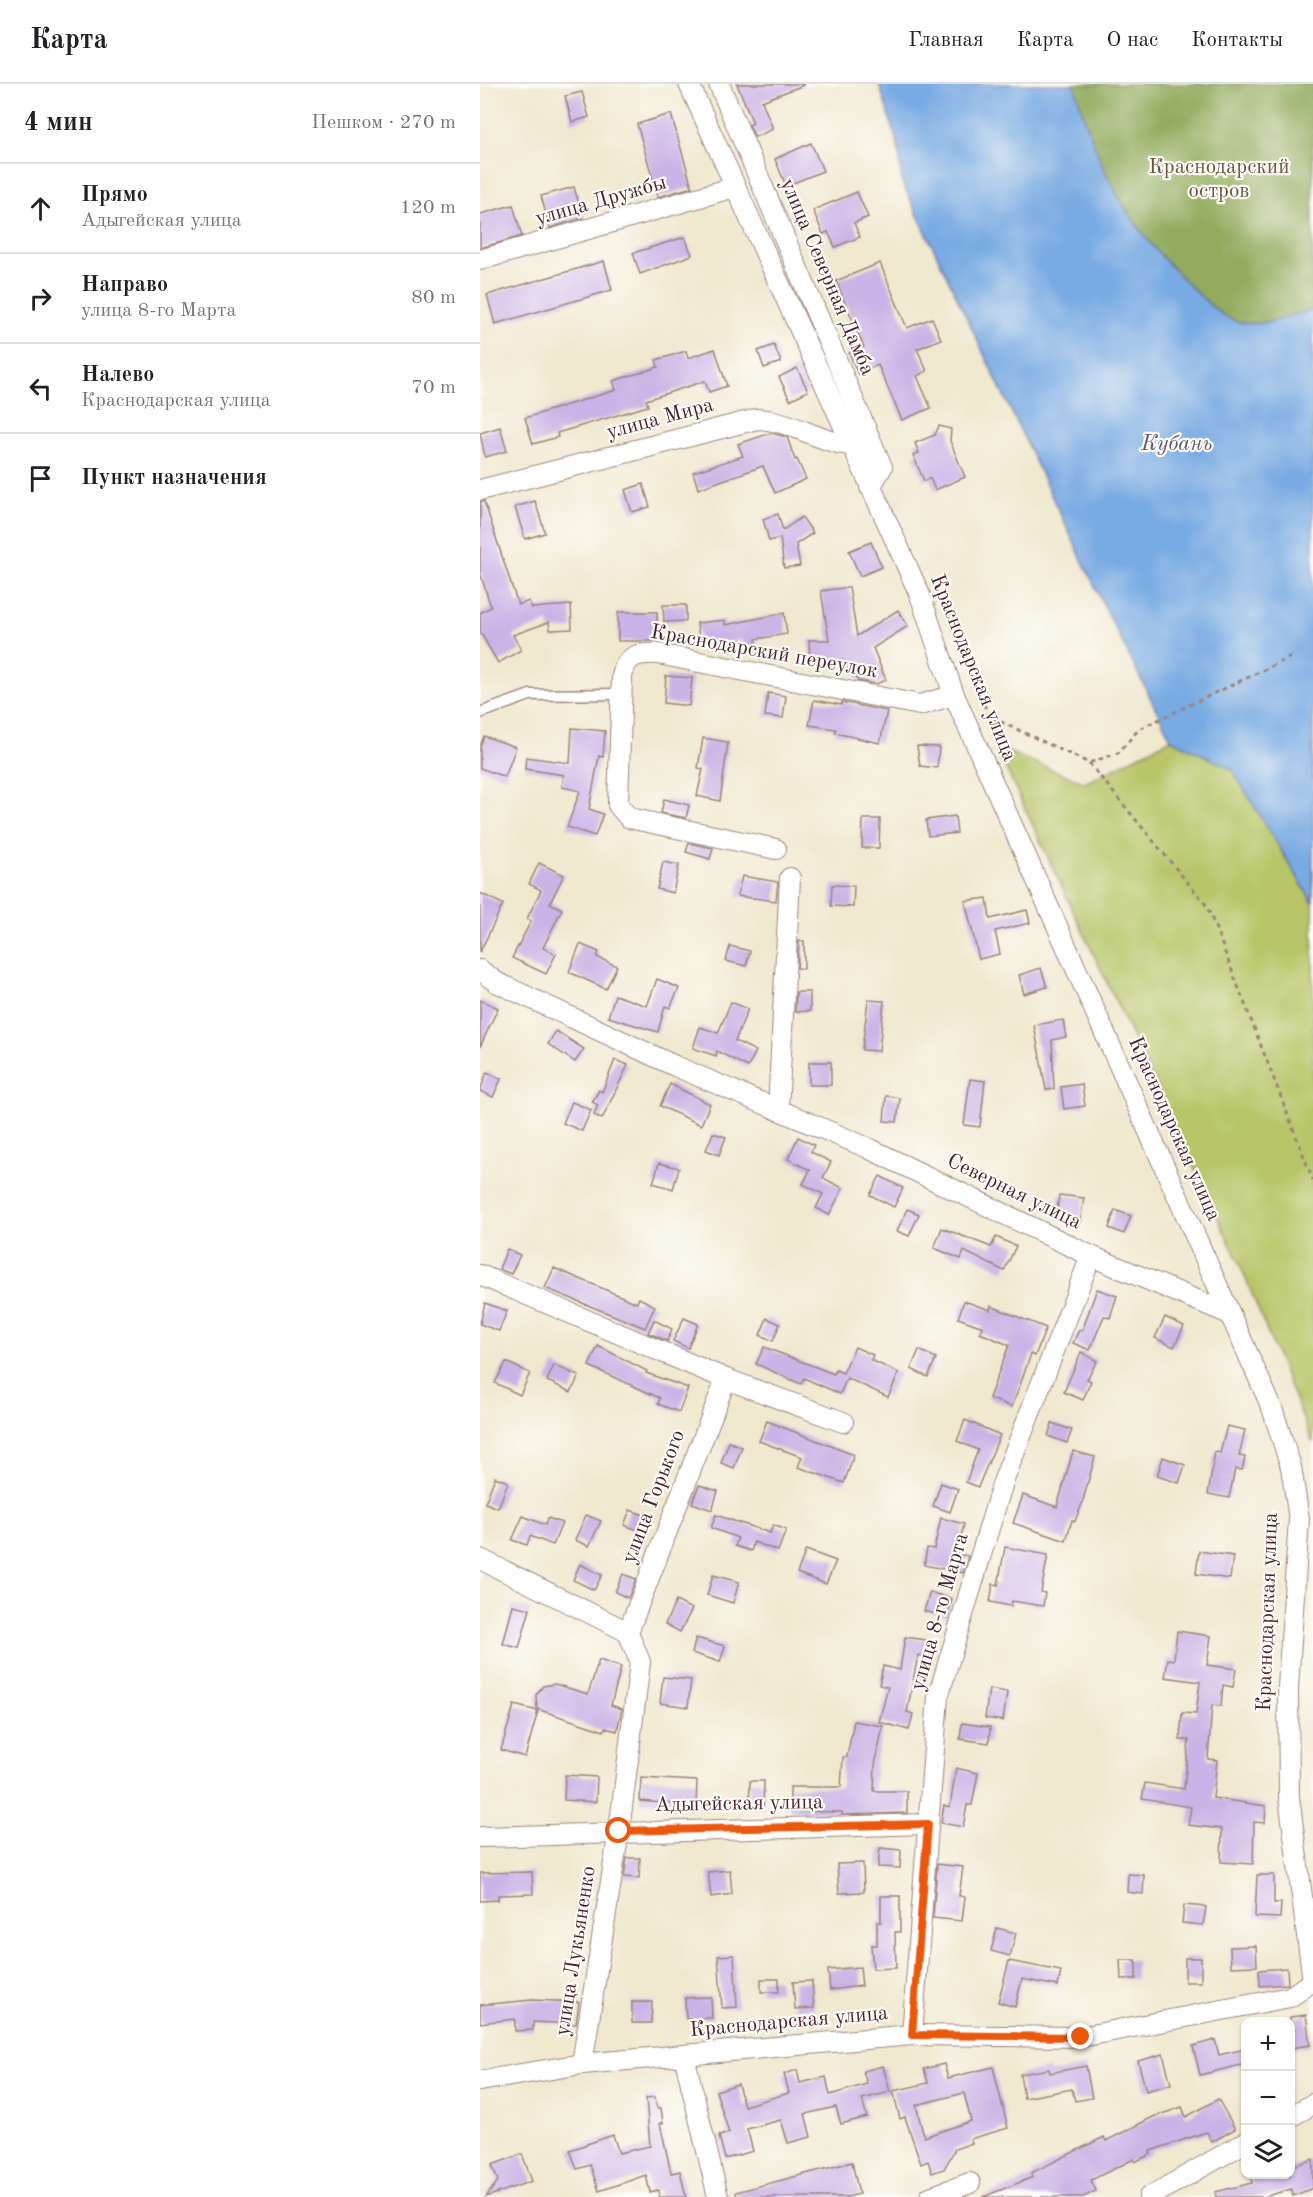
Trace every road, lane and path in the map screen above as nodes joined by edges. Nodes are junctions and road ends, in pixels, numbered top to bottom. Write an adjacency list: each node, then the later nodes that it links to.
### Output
1 (689, 84): 3 (street, Краснодарская улица)
2 (719, 84): 6 (street, улица Северная Дамба)
3 (735, 187): 4 (street, улица Дружбы); 5 (street, Краснодарская улица)
4 (480, 260)
5 (851, 446): 6 (street, Краснодарская улица); 7 (street, улица Мира)
6 (870, 487): 10 (street, Краснодарская улица)
7 (480, 490)
8 (1293, 656): 12 (path)
9 (621, 694): 10 (street, Краснодарский переулок); 11 (lane); 13 (street, Краснодарский переулок)
10 (958, 703): 12 (path); 20 (street, Краснодарская улица)
11 (480, 713)
12 (1089, 763): 17 (path)
13 (776, 849)
14 (790, 878): 16 (street)
15 (480, 970): 16 (street, Северная улица)
16 (778, 1110): 18 (street, Северная улица)
17 (1313, 1180)
18 (1091, 1256): 20 (street, Северная улица); 25 (street, улица 8-го Марта)
19 (480, 1275): 21 (street)
20 (1230, 1314): 28 (street, Краснодарская улица)
21 (726, 1379): 22 (street); 24 (street, улица Горького)
22 (843, 1422)
23 (480, 1559): 24 (street)
24 (628, 1632): 26 (street, улица Лукьяненко)
25 (928, 1824): 26 (street, Адыгейская улица); 29 (street, улица 8-го Марта)
26 (619, 1831): 27 (street, Адыгейская улица); 31 (street, улица Лукьяненко)
27 (480, 1837)
28 (1313, 1981): 29 (street, Краснодарская улица)
29 (912, 2035): 30 (street, Краснодарская улица)
30 (684, 2055): 31 (street, Краснодарская улица); 37 (street)
31 (582, 2064): 32 (street, Краснодарская улица)
32 (480, 2081)
33 (1313, 2104): 34 (street)
34 (1295, 2114)
35 (1241, 2144): 39 (street)
36 (970, 2183): 38 (street)
37 (718, 2197)
38 (930, 2197)
39 (1149, 2197)

